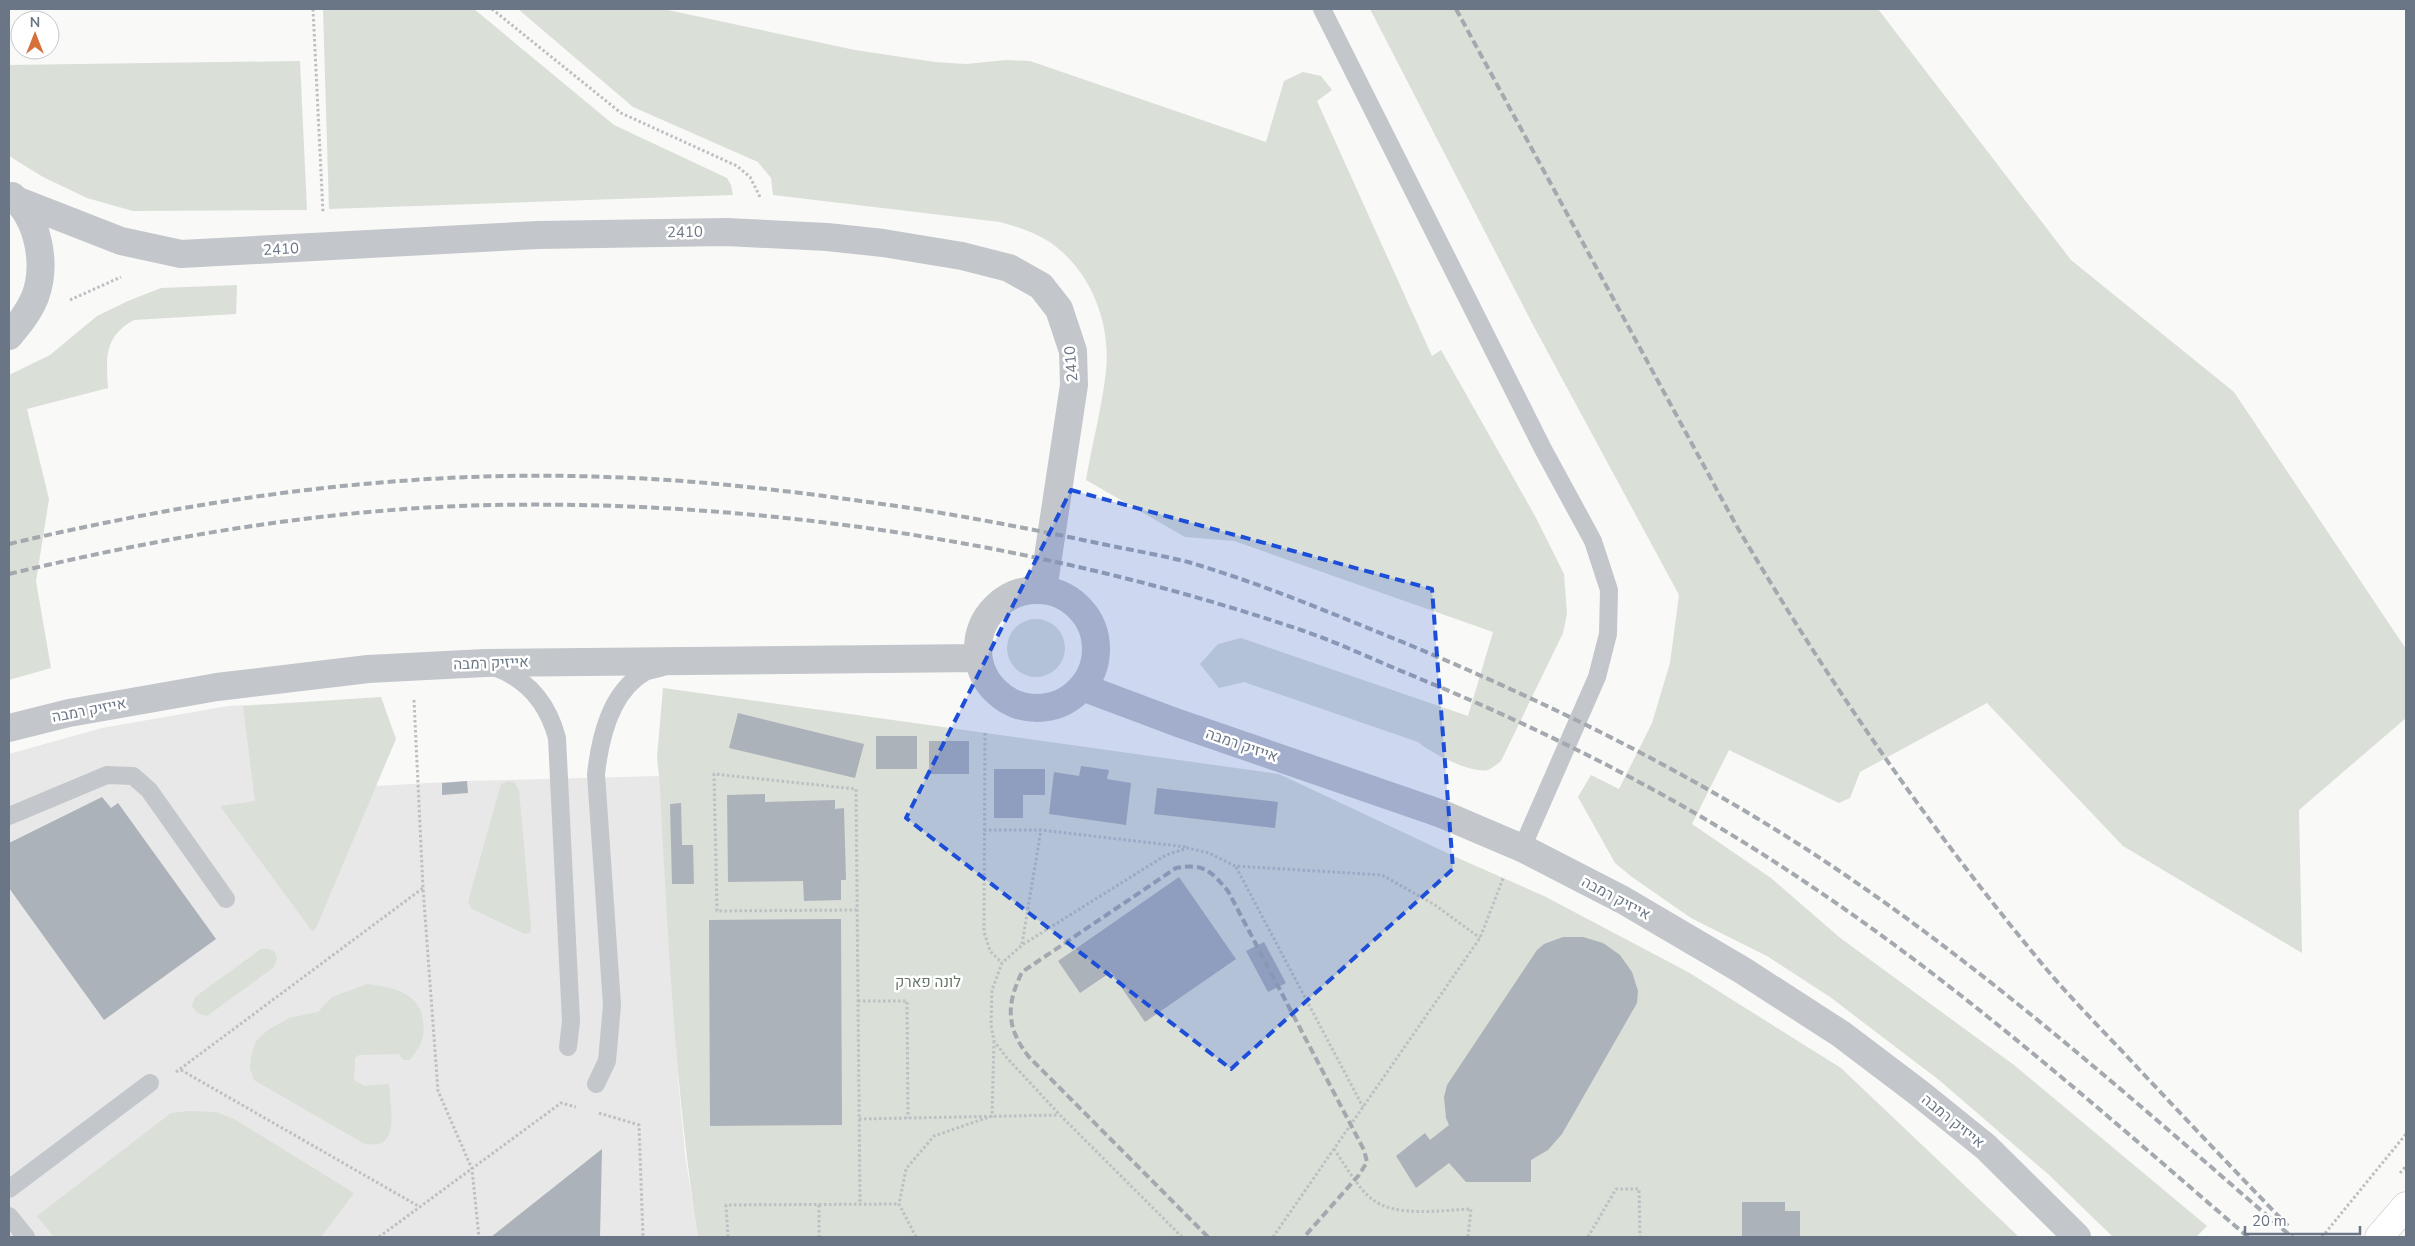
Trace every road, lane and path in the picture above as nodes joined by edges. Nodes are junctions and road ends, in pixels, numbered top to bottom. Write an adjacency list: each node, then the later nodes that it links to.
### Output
1 (313, 9): 6 (path)
2 (492, 9): 5 (path)
3 (1322, 9): 21 (lane)
4 (12, 197): 6 (street, 2410); 8 (street)
5 (762, 232): 6 (street, 2410); 9 (street, 2410)
6 (325, 248)
7 (122, 276): 8 (path)
8 (16, 328)
9 (1043, 590): 10 (street); 13 (street)
10 (978, 658): 11 (street, אייזיק רמבה); 13 (street)
11 (685, 662): 12 (street, אייזיק רמבה); 35 (lane)
12 (485, 663): 15 (street, אייזיק רמבה); 32 (lane)
13 (1082, 687): 21 (street, אייזיק רמבה)
14 (414, 691): 24 (path)
15 (9, 728)
16 (985, 733): 18 (path)
17 (9, 816): 25 (lane)
18 (984, 830): 19 (path); 29 (path)
19 (1041, 830): 20 (path); 28 (path)
20 (1188, 848): 22 (path); 28 (path)
21 (1522, 848): 65 (street, אייזיק רמבה)
22 (1235, 866): 27 (path); 36 (path)
23 (1504, 878): 27 (path)
24 (423, 888): 33 (path); 45 (path)
25 (226, 899)
26 (857, 910): 26 (path); 30 (path)
27 (1480, 938): 36 (path)
28 (1022, 945): 29 (path)
29 (1002, 964): 31 (path)
30 (858, 1001): 41 (path); 42 (path)
31 (994, 1040): 39 (path); 40 (path)
32 (568, 1047)
33 (181, 1070): 34 (path); 51 (path)
34 (150, 1083): 46 (lane)
35 (596, 1084)
36 (1363, 1107): 44 (path)
37 (578, 1108): 45 (path)
38 (596, 1112): 56 (path)
39 (1060, 1115): 40 (path); 60 (path)
40 (992, 1116): 41 (path); 48 (path)
41 (908, 1118): 42 (path)
42 (859, 1119): 47 (path)
43 (2406, 1134): 66 (path)
44 (1334, 1149): 61 (path); 62 (path)
45 (472, 1168): 51 (path); 55 (path)
46 (9, 1189)
47 (860, 1204): 48 (path); 49 (path)
48 (899, 1204): 59 (path)
49 (819, 1205): 57 (path); 58 (path)
50 (2406, 1206): 67 (main road)
51 (420, 1207): 54 (path)
52 (9, 1216): 53 (lane)
53 (26, 1237)
54 (379, 1237)
55 (479, 1237)
56 (643, 1237)
57 (728, 1237)
58 (819, 1237)
59 (916, 1237)
60 (1182, 1237)
61 (1273, 1237)
62 (1468, 1237)
63 (1588, 1237): 64 (path)
64 (1640, 1237)
65 (2077, 1237)
66 (2322, 1237)
67 (2379, 1237)

